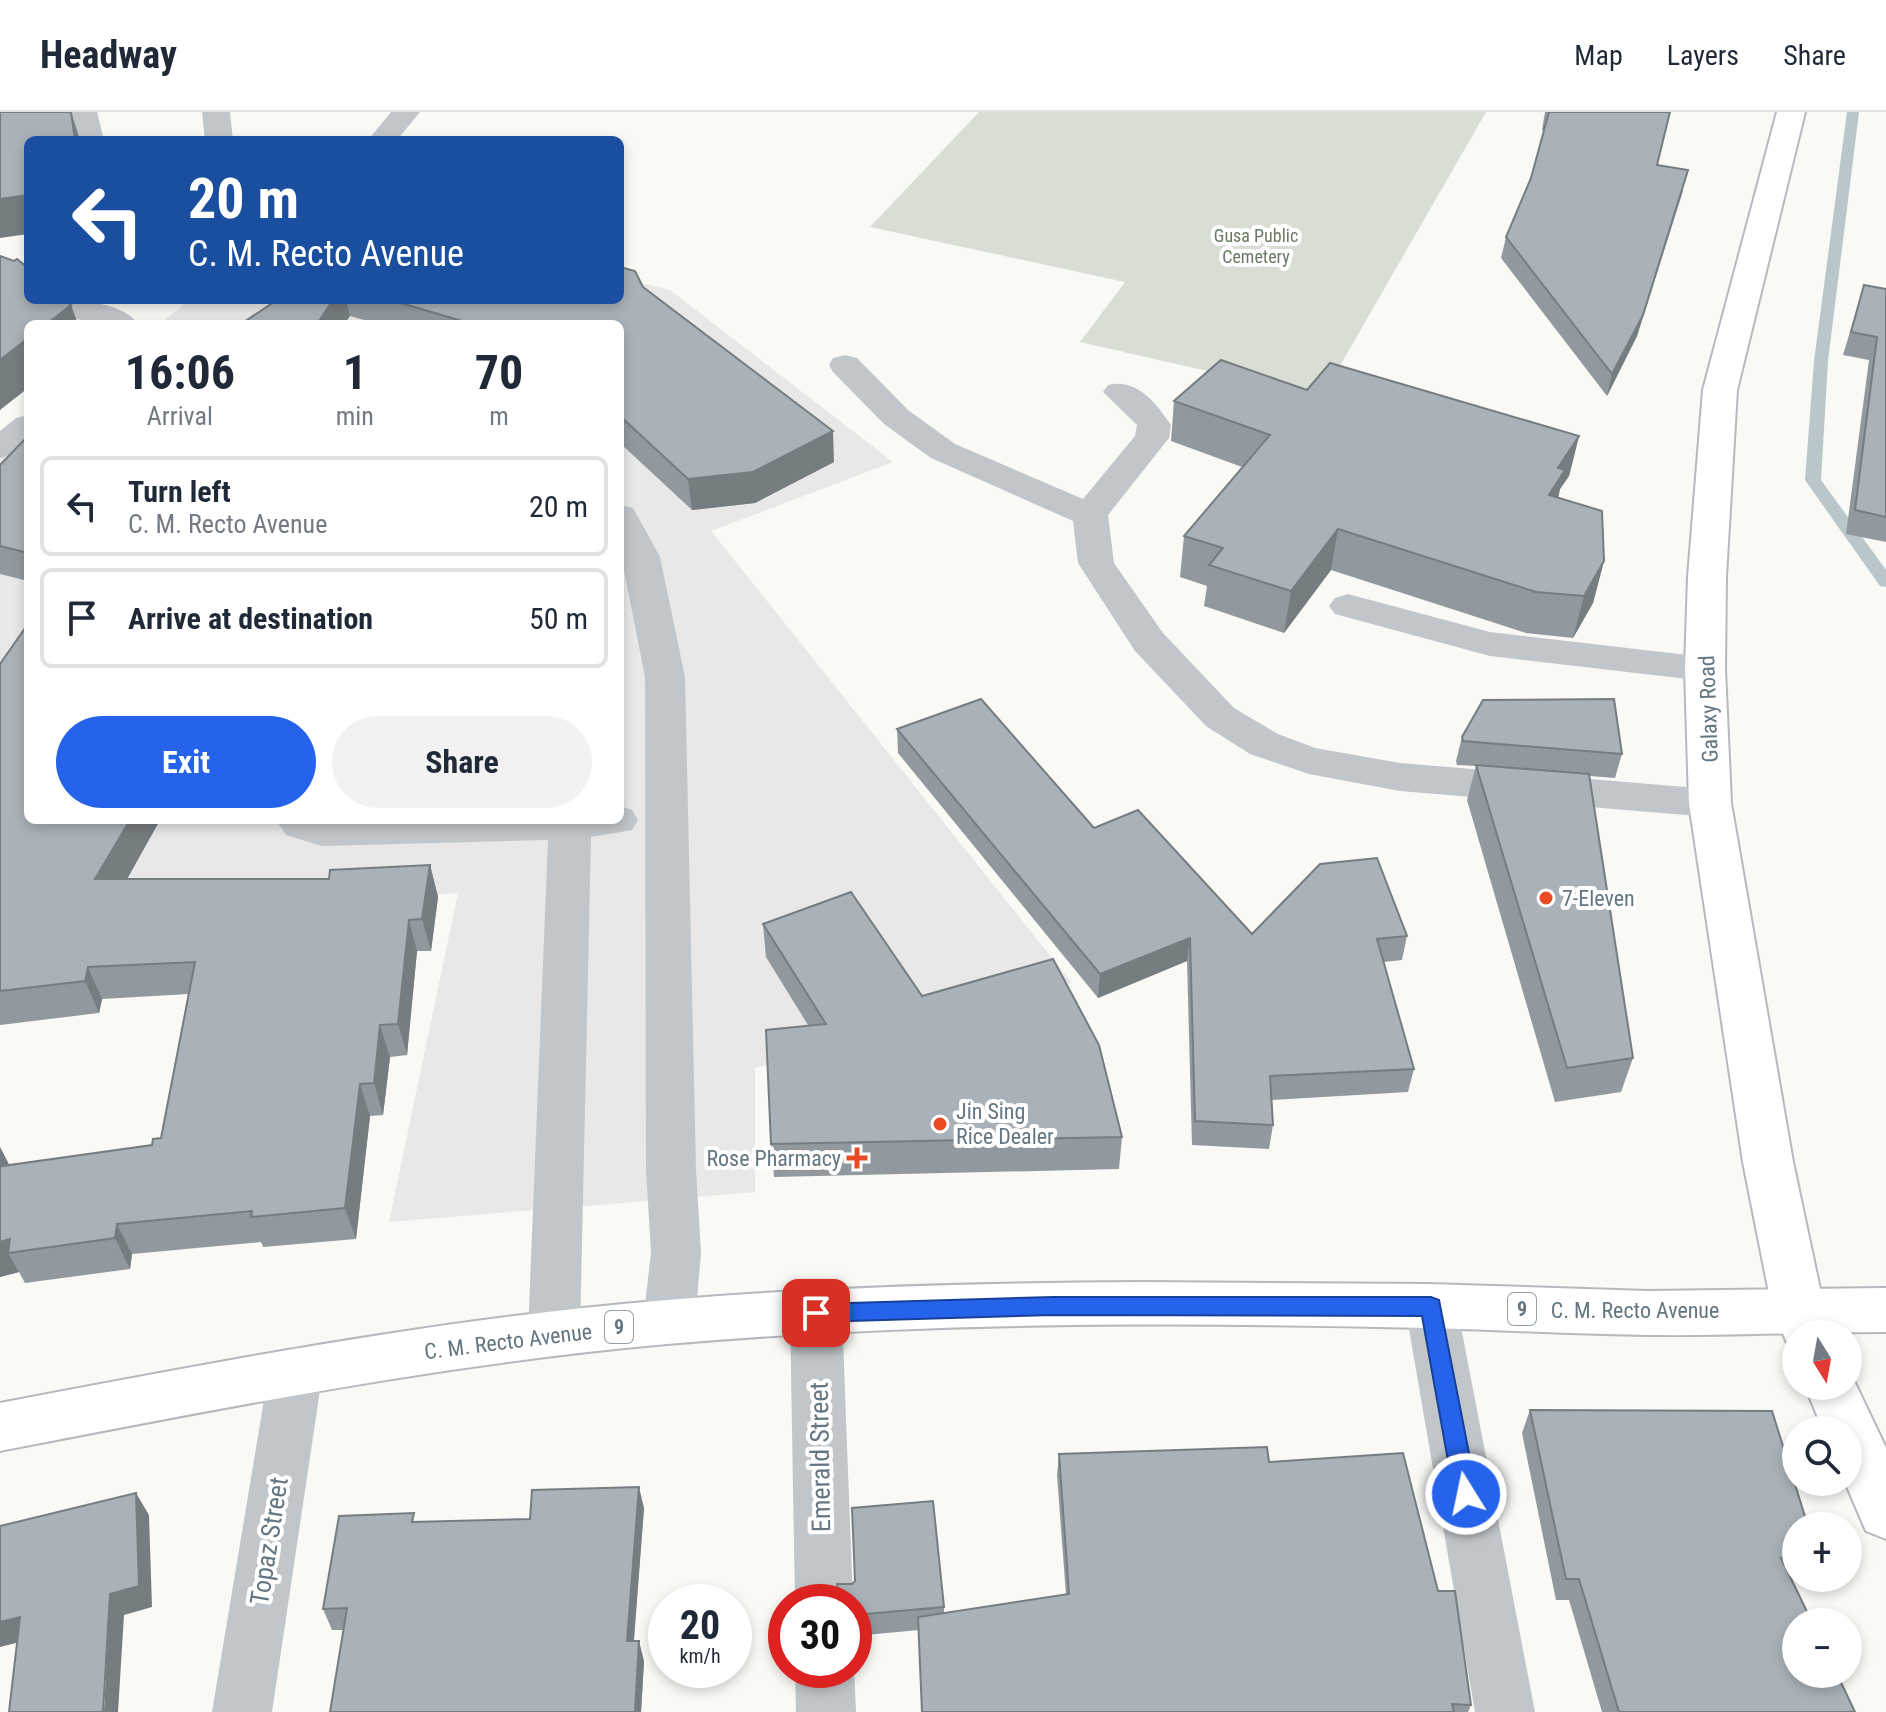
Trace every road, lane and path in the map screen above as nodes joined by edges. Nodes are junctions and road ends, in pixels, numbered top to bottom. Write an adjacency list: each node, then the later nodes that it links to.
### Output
1 (83, 112): 5 (street)
2 (216, 112): 6 (street)
3 (406, 112): 7 (street)
4 (1791, 112): 17 (main road, Galaxy Road)
5 (89, 136)
6 (219, 136)
7 (385, 136)
8 (71, 304): 9 (street)
9 (112, 320)
10 (845, 365): 14 (street)
11 (1120, 392): 14 (street)
12 (24, 428): 13 (street)
13 (0, 448)
14 (1090, 515): 18 (street)
15 (624, 523): 19 (street)
16 (1348, 606): 17 (street)
17 (1705, 669): 18 (main road, Galaxy Road)
18 (1710, 803): 28 (main road, Galaxy Road)
19 (635, 818): 30 (street)
20 (300, 824): 21 (street)
21 (451, 824): 23 (street)
22 (579, 824): 23 (street)
23 (570, 825): 31 (street)
24 (1431, 1306): 26 (main road, C. M. Recto Avenue / 9); 27 (main road, C. M. Recto Avenue / 9); 40 (street)
25 (1886, 1310): 29 (main road, C. M. Recto Avenue / 9)
26 (816, 1313): 30 (main road, C. M. Recto Avenue / 9); 36 (street, Emerald Street)
27 (1785, 1320)
28 (1804, 1320)
29 (1811, 1320)
30 (669, 1322): 31 (main road, C. M. Recto Avenue / 9)
31 (554, 1333): 32 (main road, C. M. Recto Avenue / 9)
32 (296, 1370): 34 (main road, C. M. Recto Avenue / 9); 38 (street, Topaz Street)
33 (1838, 1400): 35 (main road)
34 (0, 1427)
35 (1886, 1513)
36 (824, 1584)
37 (825, 1688): 39 (street)
38 (242, 1712)
39 (826, 1712)
40 (1505, 1712)

